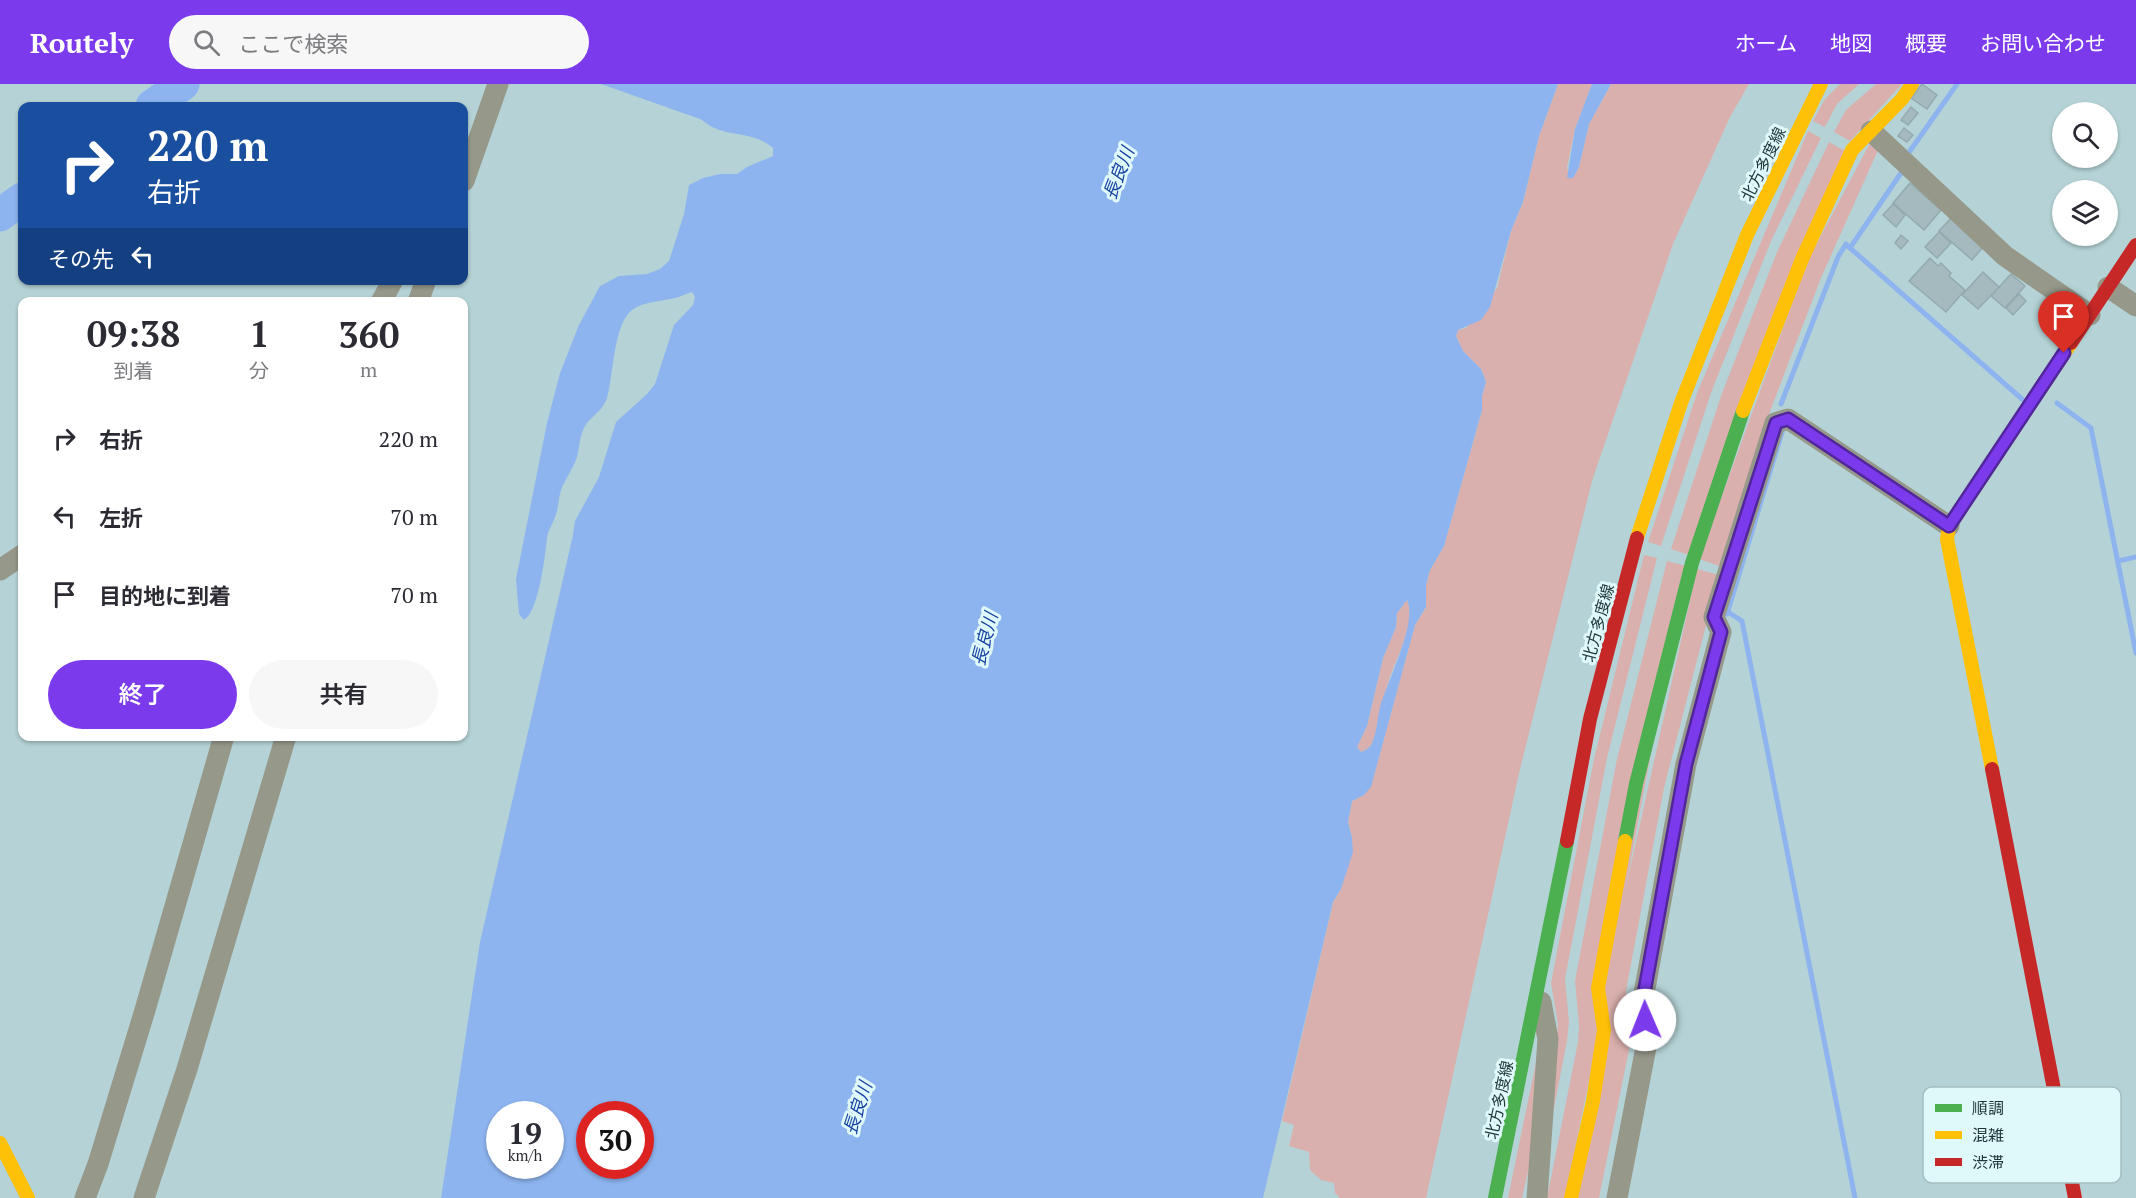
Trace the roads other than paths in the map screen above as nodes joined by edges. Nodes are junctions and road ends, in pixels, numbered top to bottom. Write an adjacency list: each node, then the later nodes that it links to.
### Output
1 (498, 84): 5 (street)
2 (1821, 84): 15 (street, 北方多度線)
3 (1912, 84): 4 (street)
4 (1871, 131): 9 (street); 24 (street)
5 (469, 158)
6 (2136, 245): 7 (street)
7 (2108, 287): 8 (street); 9 (street)
8 (2136, 306)
9 (2090, 315): 10 (street)
10 (1949, 526): 16 (street); 25 (street)
11 (18, 558): 12 (street)
12 (0, 570)
13 (223, 741): 20 (street)
14 (285, 741): 21 (street)
15 (1538, 990): 22 (street, 北方多度線); 23 (street)
16 (2053, 1087)
17 (0, 1143): 19 (street)
18 (2072, 1183): 26 (street)
19 (28, 1198)
20 (85, 1198)
21 (144, 1198)
22 (1495, 1198)
23 (1537, 1198)
24 (1571, 1198)
25 (1617, 1198)
26 (2075, 1198)

